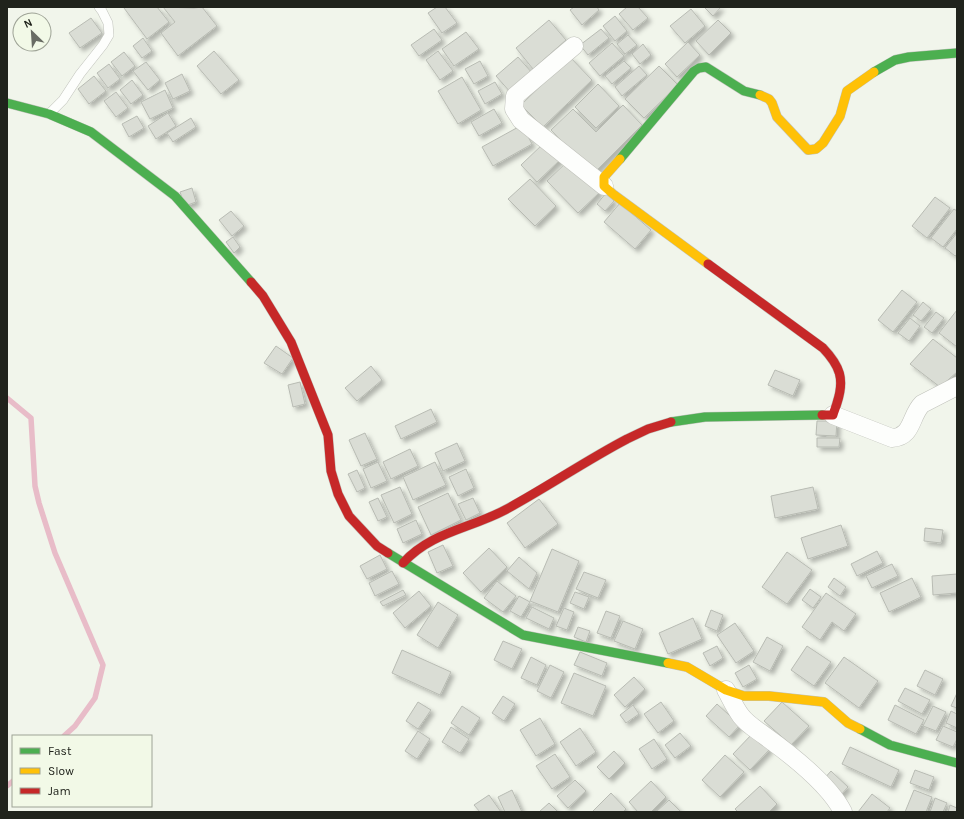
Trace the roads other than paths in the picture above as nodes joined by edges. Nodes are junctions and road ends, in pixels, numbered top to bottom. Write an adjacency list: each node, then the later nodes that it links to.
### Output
1 (99, 7): 5 (lane)
2 (574, 46): 6 (street)
3 (957, 53): 6 (street)
4 (7, 103): 5 (street)
5 (49, 114): 9 (street)
6 (604, 186): 8 (street)
7 (957, 386): 8 (street)
8 (833, 415): 9 (street)
9 (403, 563): 10 (street)
10 (726, 690): 11 (street); 12 (street)
11 (957, 763)
12 (843, 812)

